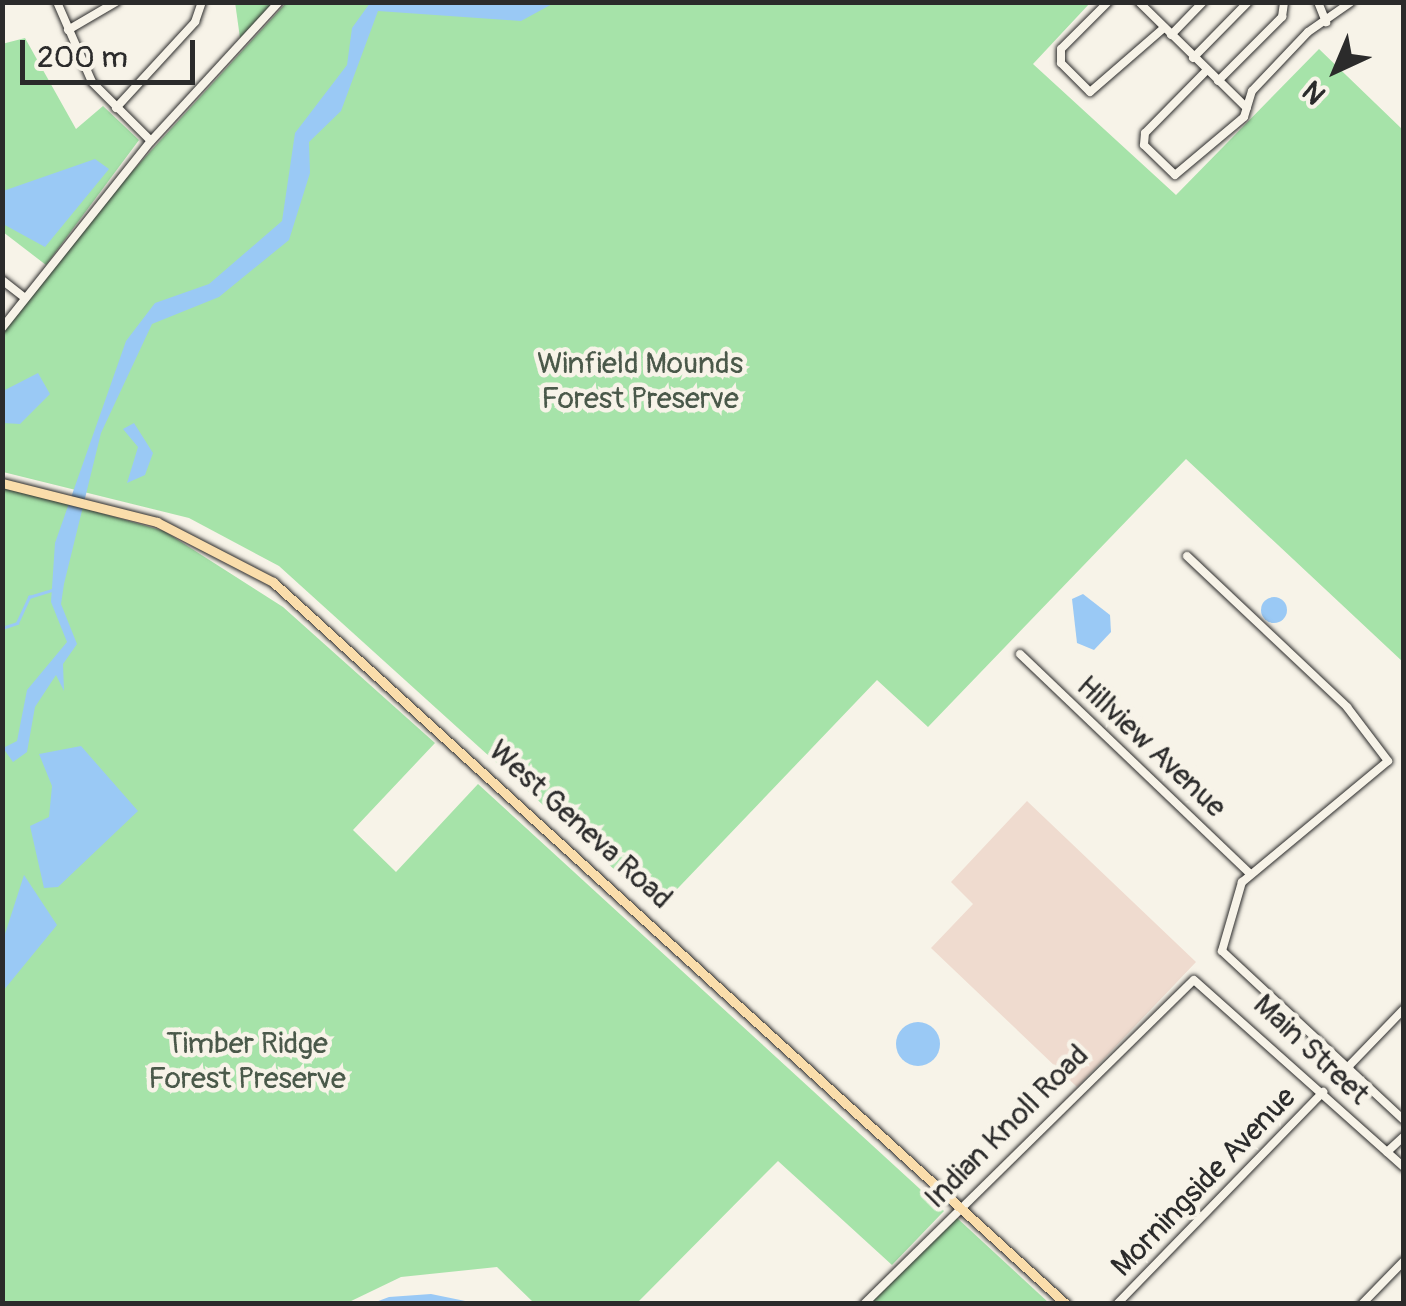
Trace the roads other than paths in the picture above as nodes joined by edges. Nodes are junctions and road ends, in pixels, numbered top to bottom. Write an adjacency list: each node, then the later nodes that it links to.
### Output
1 (57, 2): 13 (street)
2 (116, 2): 13 (street)
3 (202, 2): 18 (street)
4 (279, 2): 20 (street)
5 (1108, 2): 14 (street)
6 (1139, 2): 14 (street)
7 (1203, 2): 14 (street)
8 (1248, 2): 15 (street)
9 (1284, 2): 17 (street)
10 (1318, 2): 12 (street)
11 (1351, 4): 12 (street)
12 (1326, 22): 19 (street)
13 (68, 30): 18 (street)
14 (1168, 32): 15 (street)
15 (1193, 58): 16 (street)
16 (1206, 71): 17 (street); 19 (street)
17 (1218, 81): 19 (street)
18 (116, 108): 20 (street)
19 (1247, 108)
20 (151, 142): 22 (street)
21 (2, 280): 22 (street)
22 (25, 298): 23 (street)
23 (2, 328)
24 (2, 482): 36 (main road, West Geneva Road)
25 (1187, 556): 27 (street)
26 (1020, 654): 27 (street, Hillview Avenue)
27 (1250, 874): 30 (street, Main Street)
28 (1184, 984): 31 (street, Main Street); 36 (street, Indian Knoll Road)
29 (1404, 1009): 30 (street)
30 (1348, 1068): 32 (street, Main Street)
31 (1323, 1092): 34 (street, Main Street); 40 (street, Morningside Avenue)
32 (1404, 1120)
33 (1404, 1136): 34 (street)
34 (1388, 1152): 35 (street, Main Street)
35 (1404, 1167)
36 (960, 1206): 38 (street, Indian Knoll Road); 39 (main road, West Geneva Road)
37 (1404, 1261): 41 (street)
38 (864, 1304)
39 (1066, 1304)
40 (1117, 1304)
41 (1362, 1304)

